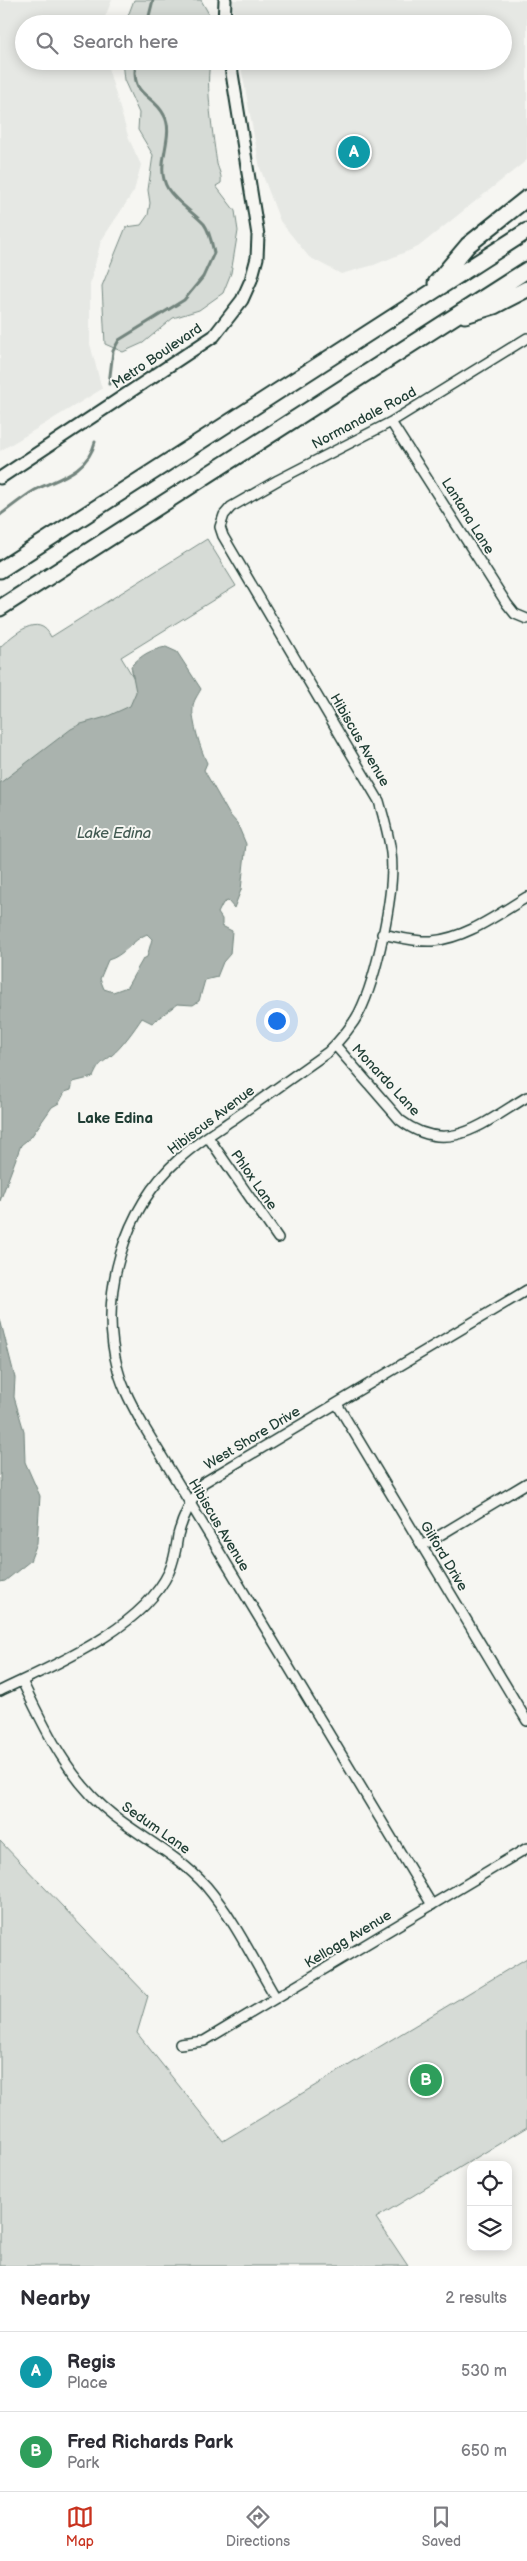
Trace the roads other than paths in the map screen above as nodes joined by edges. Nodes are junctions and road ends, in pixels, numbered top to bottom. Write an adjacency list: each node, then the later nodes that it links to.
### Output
1 (225, 0): 2 (street)
2 (224, 15)
3 (231, 70): 12 (street, Metro Boulevard)
4 (527, 198): 8 (highway)
5 (527, 231): 8 (highway)
6 (527, 270): 9 (highway)
7 (527, 289): 9 (highway)
8 (427, 294): 14 (highway)
9 (446, 320): 15 (highway)
10 (527, 338): 11 (street, Normandale Road)
11 (391, 422): 13 (street, Normandale Road); 16 (street, Lantana Lane)
12 (0, 478)
13 (220, 527): 18 (street, Hibiscus Avenue)
14 (0, 570)
15 (0, 608)
16 (527, 619)
17 (527, 897): 18 (street)
18 (382, 934): 19 (street, Hibiscus Avenue)
19 (335, 1045): 20 (street, Monardo Lane); 21 (street, Hibiscus Avenue)
20 (527, 1098)
21 (208, 1137): 22 (street, Phlox Lane); 26 (street, Hibiscus Avenue)
22 (278, 1238)
23 (527, 1290): 24 (street, West Shore Drive)
24 (337, 1404): 26 (street, West Shore Drive); 27 (street, Gilford Drive)
25 (527, 1483): 27 (street)
26 (190, 1504): 28 (street, West Shore Drive); 32 (street, Hibiscus Avenue)
27 (422, 1546): 30 (street, Gilford Drive)
28 (22, 1681): 29 (street, West Shore Drive); 33 (street, Sedum Lane)
29 (0, 1691)
30 (527, 1721)
31 (527, 1848): 32 (street, Kellogg Avenue)
32 (432, 1905): 33 (street, Kellogg Avenue)
33 (276, 1998): 34 (street, Kellogg Avenue)
34 (180, 2044)

